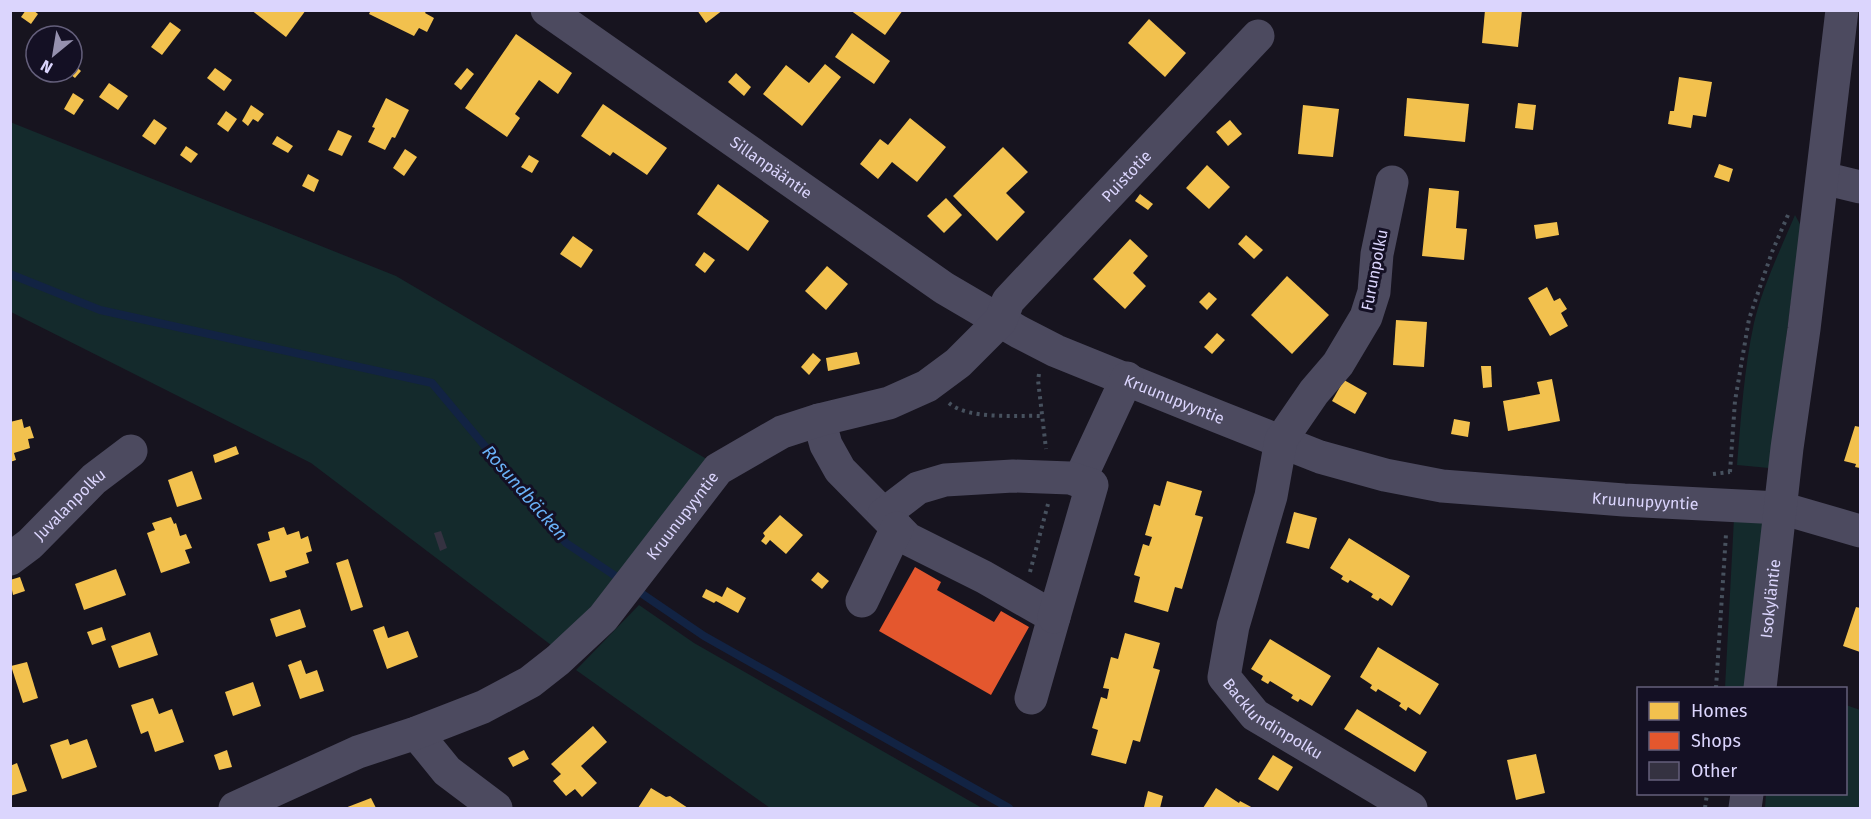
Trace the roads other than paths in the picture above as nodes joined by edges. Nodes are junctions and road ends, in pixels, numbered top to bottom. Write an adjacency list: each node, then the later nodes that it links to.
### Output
1 (547, 10): 7 (street, Sillanpääntie)
2 (1842, 10): 4 (street)
3 (1258, 36): 7 (street, Puistotie)
4 (1823, 178): 6 (street); 13 (street)
5 (1392, 182): 10 (street, Furunpolku)
6 (1860, 187)
7 (1001, 320): 8 (street, Kruunupyyntie); 9 (street, Kruunupyyntie)
8 (1126, 378): 10 (street, Kruunupyyntie); 12 (street)
9 (819, 420): 14 (street); 21 (street, Kruunupyyntie)
10 (1281, 440): 13 (street, Kruunupyyntie); 24 (street, Backlundinpolku)
11 (131, 452): 16 (street, Juvalanpolku)
12 (1079, 481): 14 (street); 18 (street)
13 (1781, 508): 15 (street, Kruunupyyntie); 19 (street, Isokyläntie)
14 (891, 521): 17 (street); 18 (street)
15 (1860, 531)
16 (10, 559)
17 (862, 601)
18 (1054, 617): 20 (street)
19 (1760, 687)
20 (1031, 698)
21 (416, 733): 22 (street, Kruunupyyntie); 23 (street)
22 (236, 808)
23 (496, 808)
24 (1411, 808)

